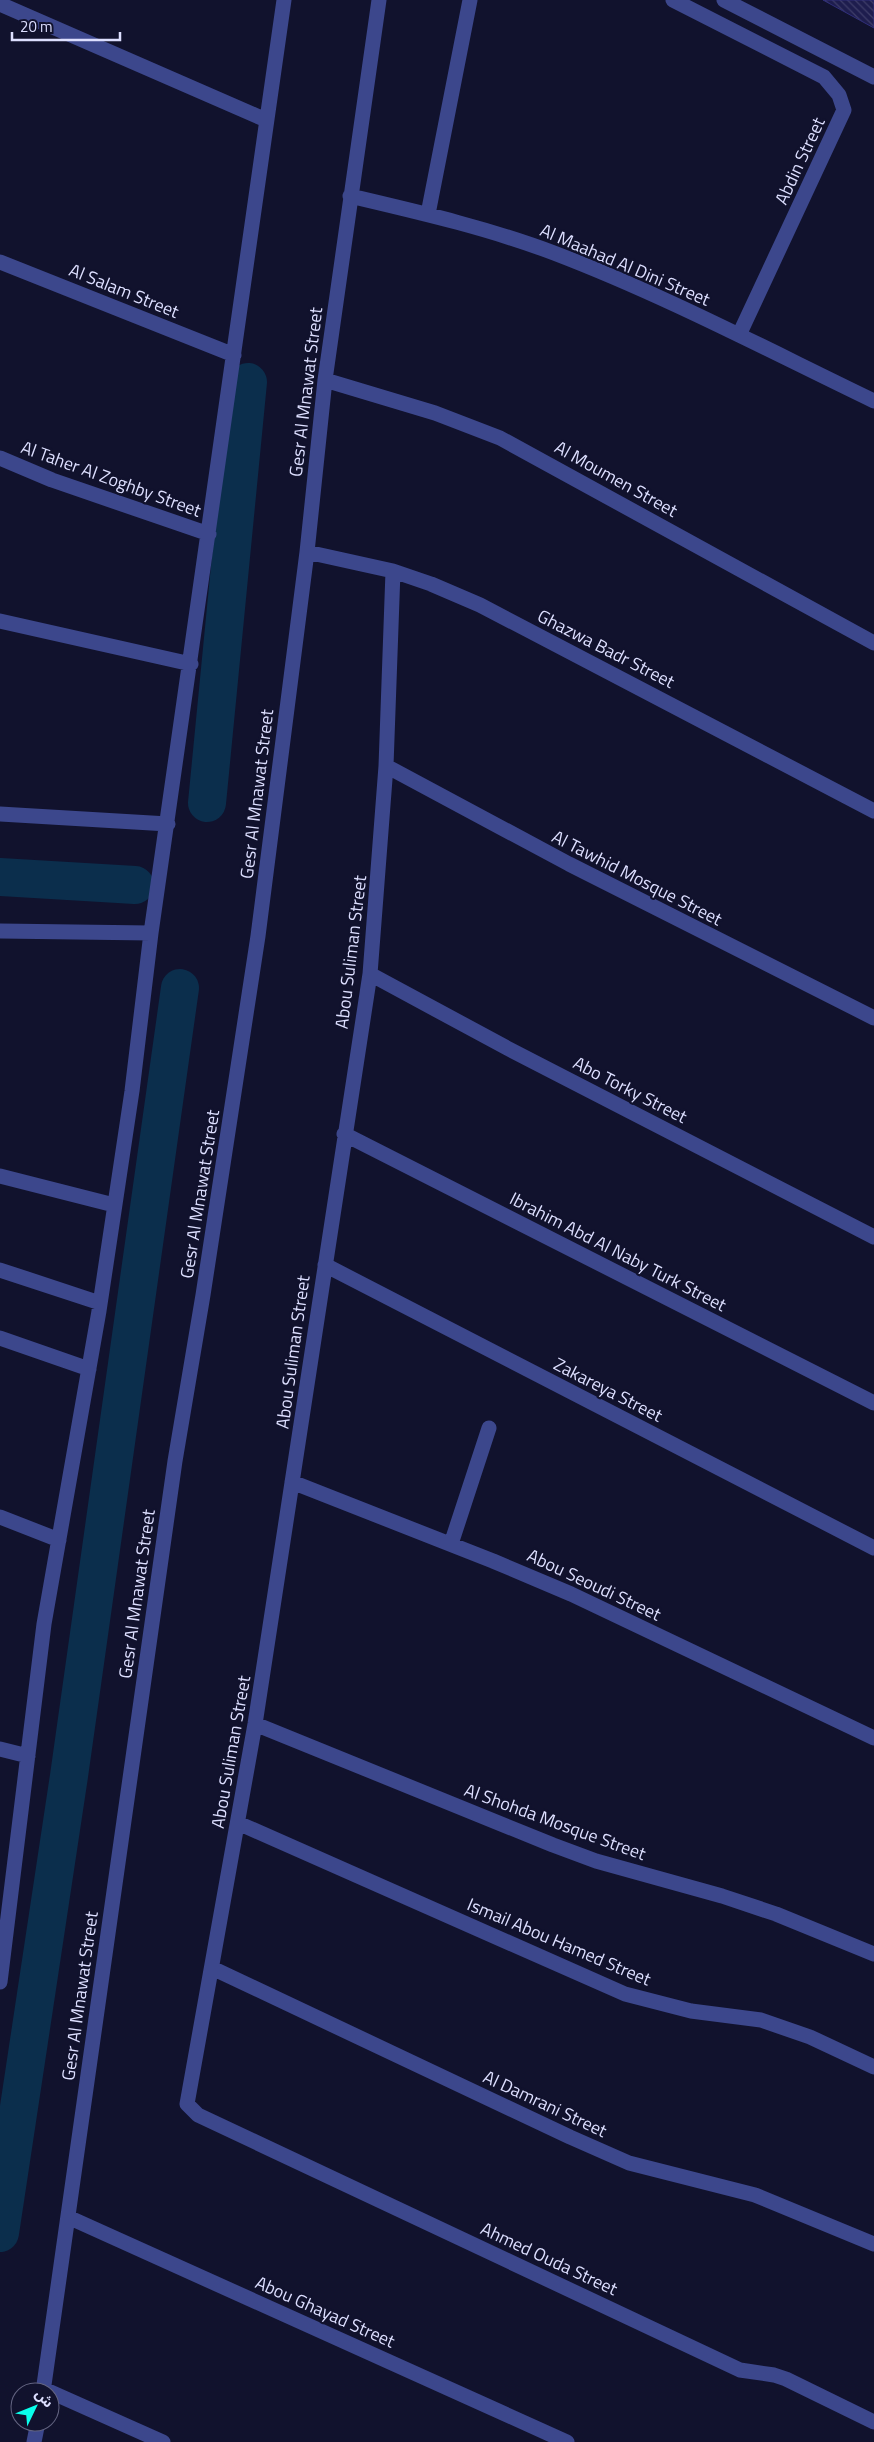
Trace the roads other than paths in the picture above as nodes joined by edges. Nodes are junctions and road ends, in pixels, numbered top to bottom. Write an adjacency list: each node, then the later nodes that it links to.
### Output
1 (284, 0): 8 (street)
2 (379, 0): 9 (street, Gesr Al Mnawat Street)
3 (470, 0): 10 (street)
4 (673, 0): 12 (street, Abdin Street)
5 (724, 0): 7 (street)
6 (0, 4): 8 (street)
7 (874, 77)
8 (266, 120): 13 (street)
9 (350, 196): 10 (street, Al Maahad Al Dini Street); 14 (street, Gesr Al Mnawat Street)
10 (428, 214): 12 (street, Al Maahad Al Dini Street)
11 (0, 262): 13 (street, Al Salam Street)
12 (739, 335): 15 (street, Al Maahad Al Dini Street)
13 (234, 355): 17 (street)
14 (325, 380): 18 (street, Gesr Al Mnawat Street); 21 (street, Al Moumen Street)
15 (874, 401)
16 (0, 458): 17 (street, Al Taher Al Zoghby Street)
17 (209, 534): 22 (street)
18 (307, 552): 19 (street, Ghazwa Badr Street); 58 (street, Gesr Al Mnawat Street)
19 (393, 571): 23 (street, Abou Suliman Street); 24 (street, Ghazwa Badr Street)
20 (0, 621): 22 (street)
21 (874, 643)
22 (190, 664): 26 (street)
23 (386, 766): 29 (street, Abou Suliman Street); 30 (street, Al Tawhid Mosque Street)
24 (874, 811)
25 (0, 814): 26 (street)
26 (168, 824): 28 (street)
27 (0, 931): 28 (street)
28 (152, 933): 33 (street)
29 (370, 974): 31 (street, Abou Suliman Street); 34 (street, Abo Torky Street)
30 (874, 1018)
31 (344, 1134): 35 (street, Abou Suliman Street); 40 (street, Ibrahim Abd Al Naby Turk Street)
32 (0, 1176): 33 (street)
33 (114, 1205): 37 (street)
34 (874, 1237)
35 (324, 1265): 42 (street, Abou Suliman Street); 46 (street, Zakareya Street)
36 (0, 1270): 37 (street)
37 (100, 1303): 39 (street)
38 (0, 1338): 39 (street)
39 (88, 1369): 44 (street)
40 (874, 1403)
41 (489, 1428): 45 (street)
42 (292, 1482): 45 (street, Abou Seoudi Street); 47 (street, Abou Suliman Street)
43 (0, 1517): 44 (street)
44 (59, 1540): 50 (street)
45 (451, 1544): 48 (street, Abou Seoudi Street)
46 (874, 1548)
47 (255, 1724): 51 (street, Abou Suliman Street); 53 (street, Al Shohda Mosque Street)
48 (874, 1738)
49 (0, 1748): 50 (street)
50 (28, 1756): 52 (street)
51 (238, 1823): 54 (street, Abou Suliman Street); 56 (street, Ismail Abou Hamed Street)
52 (4, 1917): 55 (street)
53 (874, 1954)
54 (212, 1968): 57 (street, Abou Suliman Street); 59 (street, Al Damrani Street)
55 (0, 1982)
56 (874, 2066)
57 (210, 2121): 62 (street, Ahmed Ouda Street)
58 (68, 2217): 60 (street, Gesr Al Mnawat Street); 64 (street, Abou Ghayad Street)
59 (874, 2244)
60 (44, 2382)
61 (60, 2397): 63 (street)
62 (874, 2422)
63 (163, 2442)
64 (567, 2442)

